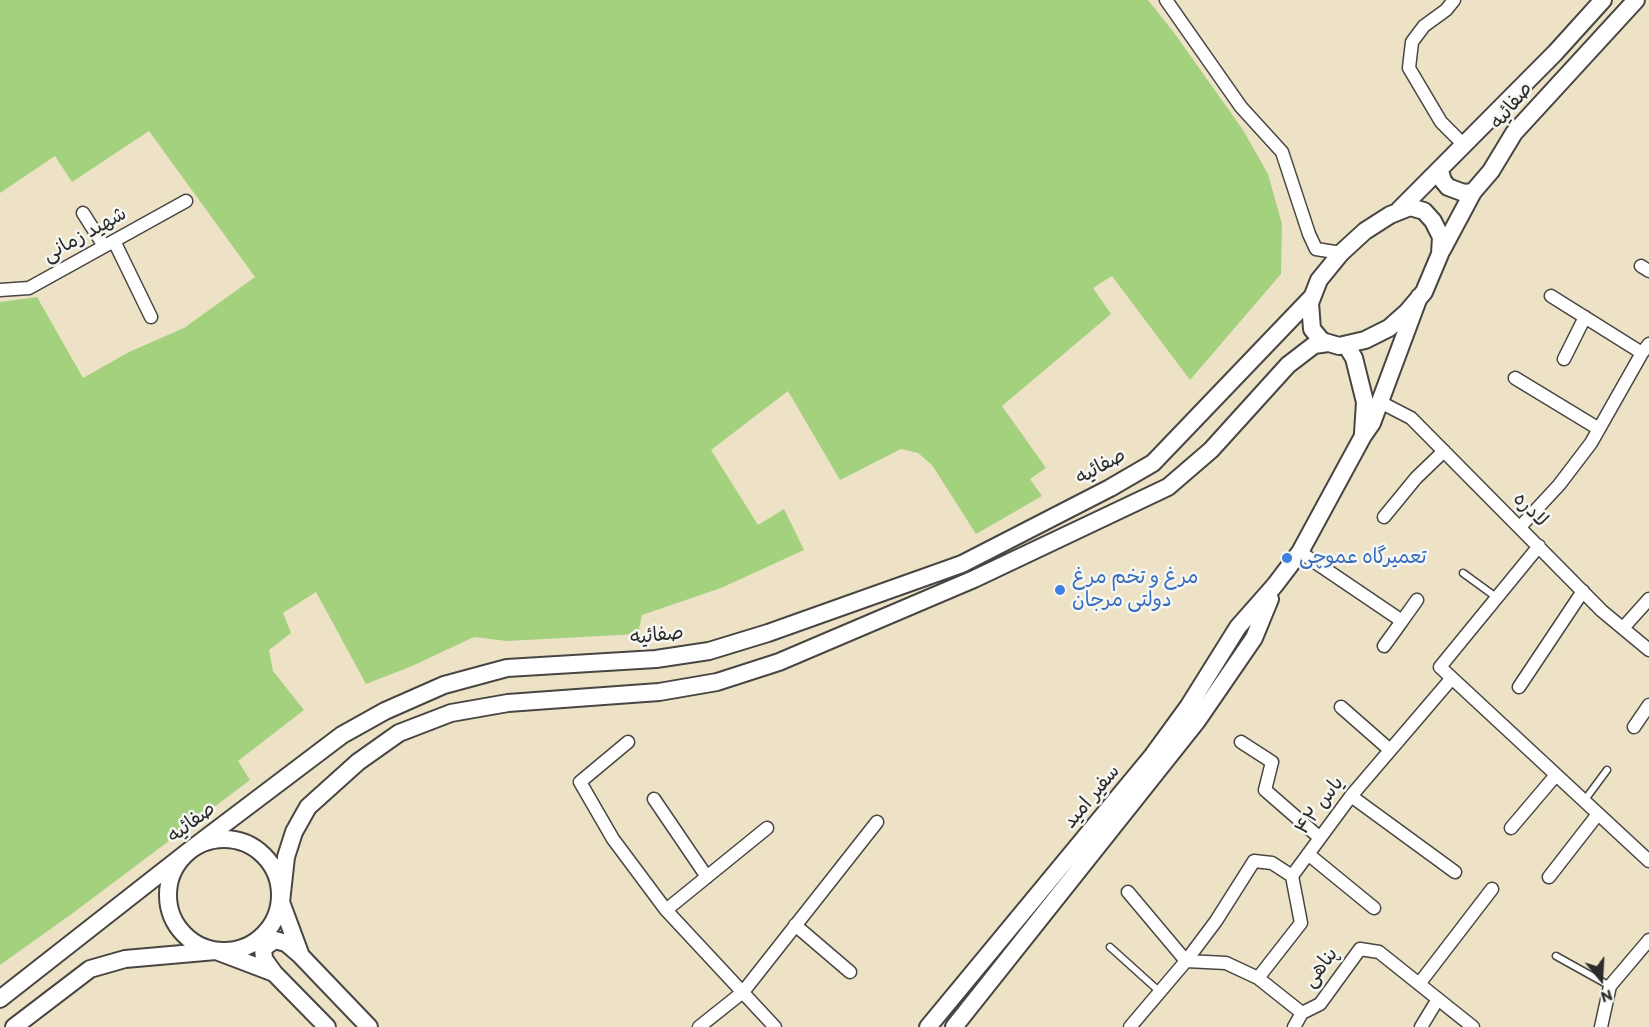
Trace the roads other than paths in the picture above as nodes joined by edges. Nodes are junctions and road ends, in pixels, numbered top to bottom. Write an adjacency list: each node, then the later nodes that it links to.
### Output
1 (1166, 0): 12 (street)
2 (1454, 0): 5 (street)
3 (1603, 0): 5 (main road, صفائیه)
4 (1636, 0): 7 (main road, صفائیه)
5 (1464, 145): 6 (main road, صفائیه)
6 (1440, 171): 7 (main road); 9 (main road, صفائیه)
7 (1473, 192): 13 (main road, صفائیه)
8 (186, 201): 11 (street, شهید زمانی)
9 (1397, 212): 12 (main road, صفائیه); 13 (main road)
10 (83, 213): 11 (street)
11 (109, 244): 14 (street, شهید زمانی); 18 (street)
12 (1341, 253): 15 (main road, صفائیه)
13 (1440, 254): 16 (main road, صفائیه)
14 (0, 290)
15 (1312, 297): 20 (main road); 61 (main road, صفائیه)
16 (1419, 297): 21 (main road); 25 (main road, سفیر امید)
17 (1551, 297): 19 (street)
18 (151, 317)
19 (1585, 317): 22 (street); 23 (street)
20 (1328, 342): 21 (main road); 70 (main road)
21 (1346, 345): 27 (main road)
22 (1646, 349): 26 (street)
23 (1564, 359)
24 (1515, 378): 26 (street)
25 (1380, 402): 27 (main road, سفیر امید); 28 (street, لادره)
26 (1599, 429): 30 (street)
27 (1363, 436): 32 (main road, سفیر امید)
28 (1444, 451): 29 (street); 30 (street, لادره)
29 (1384, 517)
30 (1520, 527): 31 (street, لادره)
31 (1539, 546): 35 (street, لادره); 36 (street)
32 (1300, 552): 34 (main road, سفیر امید); 39 (street)
33 (1463, 573): 36 (lane)
34 (1275, 585): 95 (main road, سفیر امید); 96 (main road, سفیر امید)
35 (1583, 591): 40 (street, لادره); 44 (street)
36 (1497, 598): 43 (street)
37 (1649, 599): 40 (street)
38 (1417, 600): 39 (street)
39 (1402, 621): 41 (street)
40 (1623, 628): 42 (street, لادره)
41 (1384, 646)
42 (1649, 650)
43 (1452, 678): 50 (street, یاس ۴۲); 52 (street)
44 (1519, 687)
45 (1649, 705): 47 (street)
46 (1341, 707): 50 (street)
47 (1634, 727)
48 (1241, 741): 60 (street)
49 (628, 742): 72 (street)
50 (1390, 750): 53 (street, یاس ۴۲)
51 (1607, 770): 55 (lane)
52 (1556, 775): 55 (street); 59 (street)
53 (1351, 796): 60 (street, یاس ۴۲); 64 (street)
54 (654, 799): 66 (street)
55 (1584, 801): 56 (street)
56 (1598, 814): 63 (street); 67 (street)
57 (877, 822): 73 (street)
58 (767, 828): 66 (street)
59 (1511, 828)
60 (1320, 838): 62 (street, یاس ۴۲)
61 (190, 850): 70 (main road); 76 (main road); 87 (main road, صفائیه)
62 (1308, 854): 65 (street, یاس ۴۲); 71 (street)
63 (1649, 861)
64 (1455, 872)
65 (1292, 876): 79 (street); 82 (street)
66 (706, 877): 72 (street)
67 (1549, 877)
68 (1492, 889): 83 (street)
69 (1128, 892): 79 (street)
70 (281, 902): 76 (main road); 77 (main road)
71 (1374, 908)
72 (666, 910): 85 (street)
73 (795, 925): 80 (street); 85 (street)
74 (1649, 940): 84 (street)
75 (1110, 947): 86 (lane)
76 (216, 951): 81 (main road); 90 (main road)
77 (301, 956): 81 (main road); 92 (main road)
78 (1556, 956): 84 (lane)
79 (1186, 961): 82 (street); 86 (street)
80 (850, 972)
81 (274, 973): 91 (main road)
82 (1258, 978): 89 (street, پناهی)
83 (1419, 984): 88 (street, پناهی); 89 (street, پناهی)
84 (1610, 986): 101 (street)
85 (743, 992): 93 (street); 94 (street)
86 (1160, 992): 97 (street)
87 (0, 999)
88 (1438, 999): 99 (street); 100 (street, پناهی)
89 (1302, 1013): 98 (street)
90 (14, 1027)
91 (327, 1027)
92 (369, 1027)
93 (699, 1027)
94 (775, 1027)
95 (928, 1027)
96 (954, 1027)
97 (1130, 1027)
98 (1294, 1027)
99 (1421, 1027)
100 (1473, 1027)
101 (1600, 1027)

